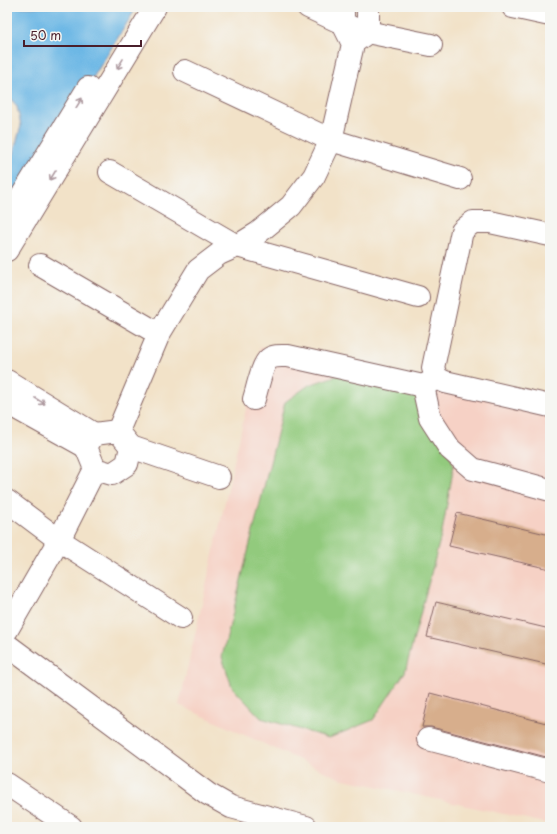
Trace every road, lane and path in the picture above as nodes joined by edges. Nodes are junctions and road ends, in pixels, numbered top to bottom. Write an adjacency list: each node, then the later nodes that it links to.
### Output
1 (138, 7): 11 (street, one-way to 1)
2 (155, 7): 11 (street, one-way to 11)
3 (308, 7): 6 (street)
4 (368, 7): 8 (street)
5 (513, 7): 7 (street)
6 (343, 15): 8 (street)
7 (550, 15)
8 (360, 38): 9 (street); 12 (street)
9 (431, 45)
10 (185, 71): 12 (street)
11 (73, 126): 15 (street); 18 (street, one-way to 18)
12 (331, 140): 14 (street); 17 (street)
13 (110, 172): 17 (street)
14 (460, 179)
15 (7, 220)
16 (550, 235): 23 (street)
17 (237, 246): 20 (street); 21 (street)
18 (7, 250)
19 (40, 265): 21 (street)
20 (418, 297)
21 (159, 334): 27 (street)
22 (7, 381): 28 (street, one-way to 28)
23 (430, 382): 24 (street); 26 (street); 31 (street)
24 (254, 399)
25 (7, 403): 28 (street)
26 (550, 406)
27 (124, 439): 28 (street); 29 (street); 30 (street)
28 (90, 441): 29 (street)
29 (95, 469): 33 (street)
30 (219, 477)
31 (550, 490)
32 (7, 501): 33 (street)
33 (59, 540): 34 (street); 35 (street)
34 (181, 618)
35 (7, 630)
36 (7, 645): 41 (street)
37 (428, 739): 38 (street)
38 (550, 771)
39 (7, 784): 40 (street)
40 (71, 827)
41 (306, 827)

